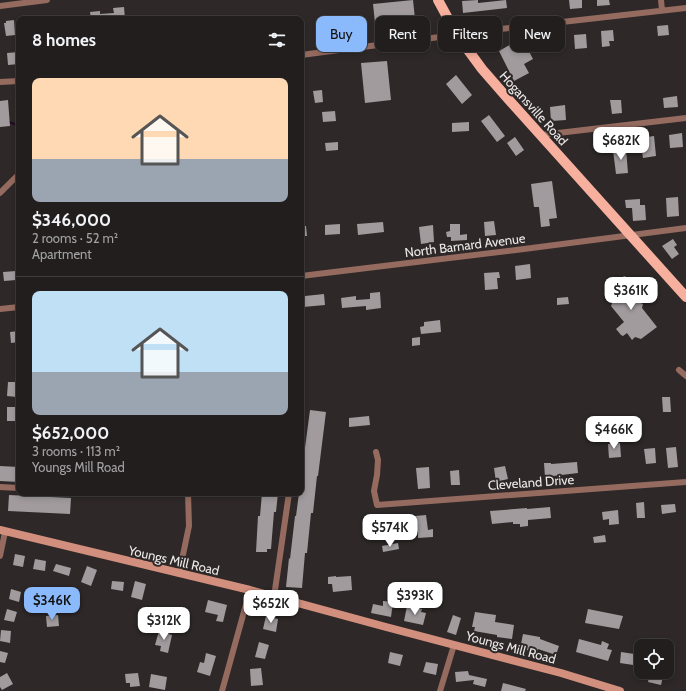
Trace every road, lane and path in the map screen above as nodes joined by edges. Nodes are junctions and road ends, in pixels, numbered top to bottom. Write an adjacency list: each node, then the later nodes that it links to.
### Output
1 (37, 0): 2 (street); 5 (street)
2 (47, 0)
3 (438, 0): 8 (main road, Hogansville Road)
4 (661, 0): 7 (street)
5 (0, 6)
6 (686, 8): 7 (street)
7 (662, 10): 9 (street)
8 (446, 16)
9 (502, 29)
10 (438, 38): 12 (street)
11 (469, 52): 16 (main road, Hogansville Road)
12 (304, 56)
13 (16, 81): 14 (street)
14 (0, 82)
15 (686, 118): 16 (street)
16 (541, 136): 20 (main road, Hogansville Road)
17 (16, 177): 18 (street)
18 (0, 193)
19 (686, 228): 20 (street, North Barnard Avenue)
20 (631, 235): 21 (street, North Barnard Avenue); 22 (main road, Hogansville Road)
21 (304, 276)
22 (686, 297)
23 (16, 307): 24 (street)
24 (0, 309)
25 (679, 370): 26 (street)
26 (686, 376)
27 (376, 452): 28 (street, Cleveland Drive)
28 (686, 482)
29 (0, 487): 30 (street)
30 (16, 488)
31 (188, 496): 35 (street)
32 (289, 496): 37 (street)
33 (3, 531): 34 (street); 35 (street, Youngs Mill Road)
34 (0, 556)
35 (179, 574): 36 (street, Youngs Mill Road)
36 (250, 590): 37 (street, Youngs Mill Road); 39 (street)
37 (274, 597): 38 (street, Youngs Mill Road)
38 (454, 645): 40 (street); 41 (street, Youngs Mill Road)
39 (222, 691)
40 (440, 691)
41 (620, 691)

